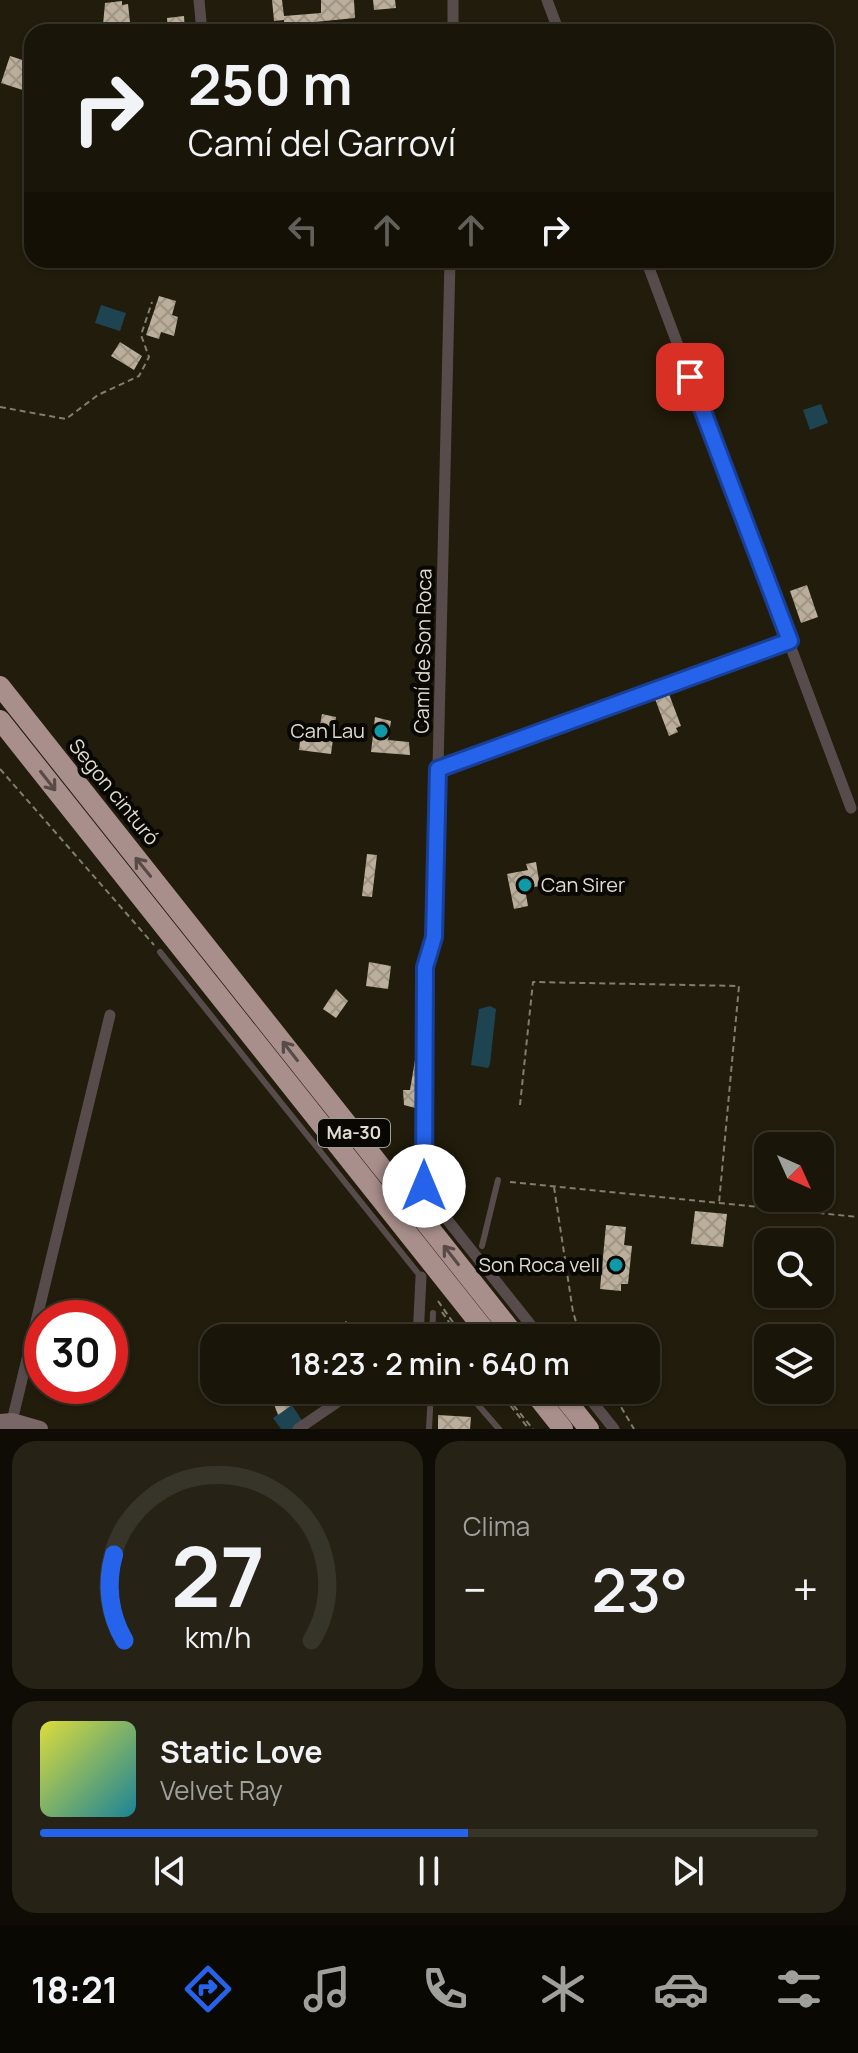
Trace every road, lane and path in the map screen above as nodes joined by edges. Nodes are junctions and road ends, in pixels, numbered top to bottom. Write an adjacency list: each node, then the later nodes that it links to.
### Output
1 (199, 0): 4 (street)
2 (453, 0): 5 (street)
3 (547, 0): 6 (street)
4 (201, 24)
5 (453, 24)
6 (556, 24)
7 (450, 268): 15 (street, Camí de Son Roca)
8 (649, 268): 11 (street)
9 (152, 302): 10 (path)
10 (0, 407)
11 (790, 641): 15 (street); 16 (street)
12 (2, 687): 33 (highway, Segon cinturó / Ma-30, one-way to 12)
13 (0, 720): 32 (highway, Ma-30, one-way to 32)
14 (0, 769): 17 (path)
15 (438, 769): 34 (street, Camí de Son Roca)
16 (851, 808)
17 (160, 952): 26 (lane)
18 (110, 1015): 44 (street)
19 (520, 1105): 23 (path)
20 (498, 1180): 25 (lane)
21 (510, 1182): 22 (path)
22 (553, 1186): 23 (path); 35 (path)
23 (719, 1203): 24 (path)
24 (858, 1217)
25 (482, 1246)
26 (421, 1277): 29 (street)
27 (438, 1301): 31 (path)
28 (433, 1313): 30 (lane)
29 (419, 1324)
30 (433, 1324)
31 (454, 1324)
32 (480, 1324)
33 (506, 1324)
34 (530, 1324)
35 (577, 1324)
36 (335, 1404): 47 (street)
37 (430, 1404): 48 (lane)
38 (477, 1404): 49 (lane)
39 (510, 1404): 50 (path)
40 (543, 1404): 45 (highway)
41 (569, 1404): 51 (highway)
42 (594, 1404): 52 (street)
43 (619, 1404): 53 (path)
44 (6, 1422): 46 (street)
45 (559, 1425)
46 (40, 1429)
47 (298, 1429)
48 (429, 1429)
49 (499, 1429)
50 (531, 1429)
51 (589, 1429)
52 (614, 1429)
53 (634, 1429)

